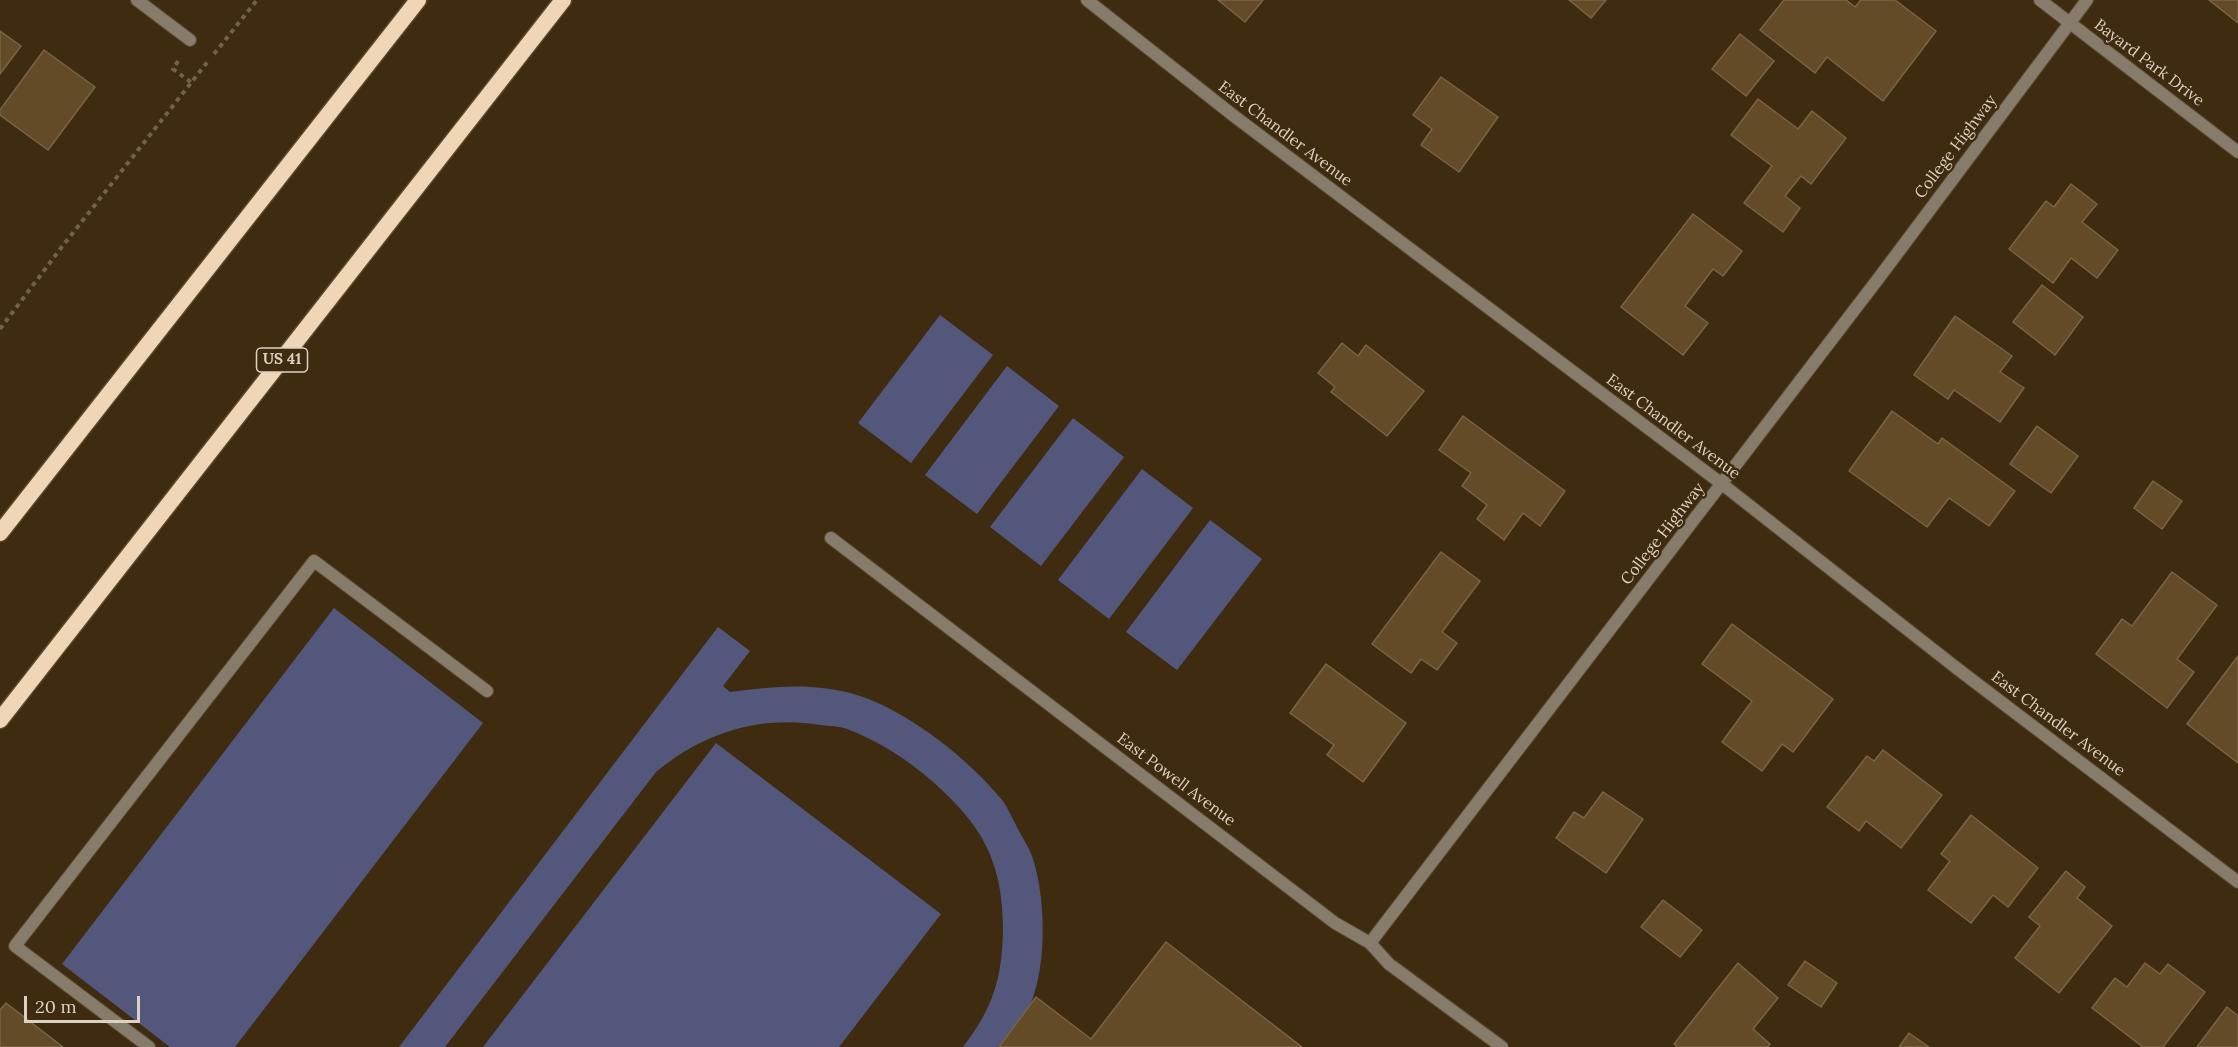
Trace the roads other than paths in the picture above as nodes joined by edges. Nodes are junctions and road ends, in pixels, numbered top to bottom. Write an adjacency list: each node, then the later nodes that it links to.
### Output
1 (137, 0): 8 (street)
2 (418, 0): 11 (highway)
3 (563, 0): 14 (highway, US 41)
4 (1087, 0): 10 (street, East Chandler Avenue)
5 (2040, 0): 7 (street, Bayard Park Drive)
6 (2087, 0): 7 (street, College Highway)
7 (2070, 23): 9 (street, Bayard Park Drive); 10 (street, College Highway)
8 (190, 40)
9 (2238, 152)
10 (1722, 484): 15 (street, East Chandler Avenue); 16 (street, College Highway)
11 (0, 533)
12 (831, 538): 16 (street, East Powell Avenue)
13 (486, 691): 17 (street)
14 (0, 720)
15 (2238, 882)
16 (1370, 943): 18 (street, East Powell Avenue)
17 (149, 1047)
18 (1502, 1047)

